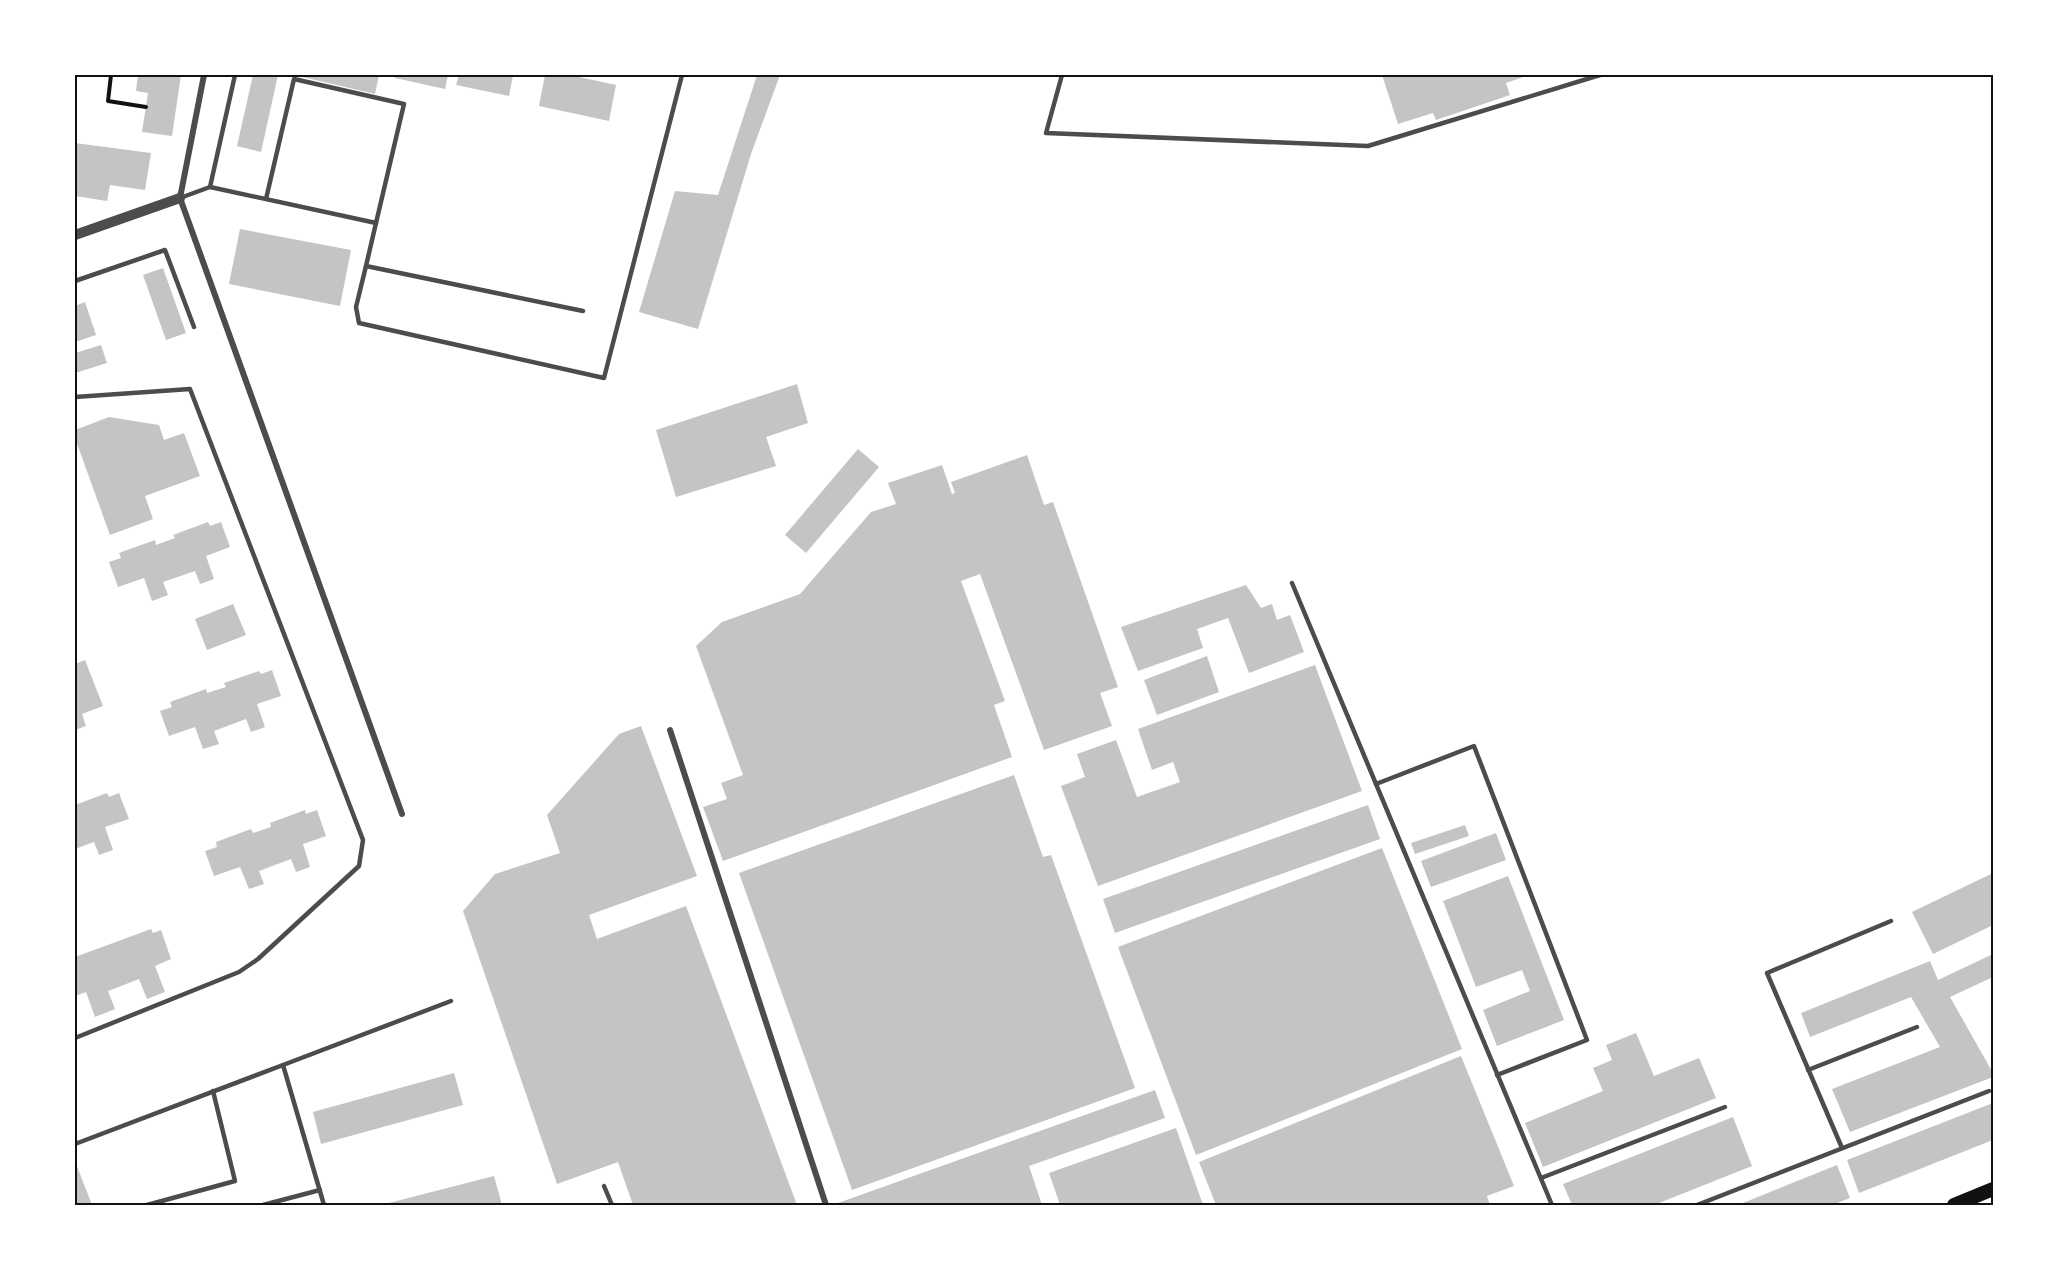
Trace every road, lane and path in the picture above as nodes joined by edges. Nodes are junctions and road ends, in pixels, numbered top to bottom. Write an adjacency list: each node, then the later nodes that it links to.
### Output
1 (111, 75): 7 (path)
2 (204, 75): 9 (street)
3 (235, 75): 8 (lane)
4 (682, 75): 13 (lane)
5 (1062, 75): 6 (lane)
6 (1600, 75)
7 (146, 107)
8 (210, 187): 9 (lane); 10 (lane)
9 (180, 198): 12 (street); 21 (street)
10 (266, 200): 11 (lane); 11 (lane)
11 (376, 223): 13 (lane)
12 (75, 235)
13 (366, 266): 15 (lane)
14 (75, 281): 16 (lane)
15 (582, 311)
16 (194, 327)
17 (75, 397): 25 (lane)
18 (1292, 584): 20 (lane)
19 (670, 730): 42 (street)
20 (1376, 784): 28 (lane); 28 (lane)
21 (402, 814)
22 (1891, 921): 27 (lane)
23 (452, 1001): 26 (lane)
24 (1917, 1027): 27 (lane)
25 (75, 1038)
26 (283, 1065): 29 (lane); 37 (lane)
27 (1808, 1070): 33 (lane)
28 (1497, 1075): 34 (lane)
29 (213, 1091): 32 (lane); 38 (lane)
30 (1989, 1091): 33 (lane)
31 (1725, 1107): 34 (lane)
32 (75, 1144)
33 (1842, 1149): 44 (lane)
34 (1541, 1178): 43 (lane)
35 (604, 1186): 41 (lane)
36 (1993, 1189): 45 (main road)
37 (320, 1190): 39 (lane); 40 (lane)
38 (147, 1205)
39 (263, 1205)
40 (324, 1205)
41 (612, 1205)
42 (826, 1205)
43 (1552, 1205)
44 (1697, 1205)
45 (1954, 1205)

